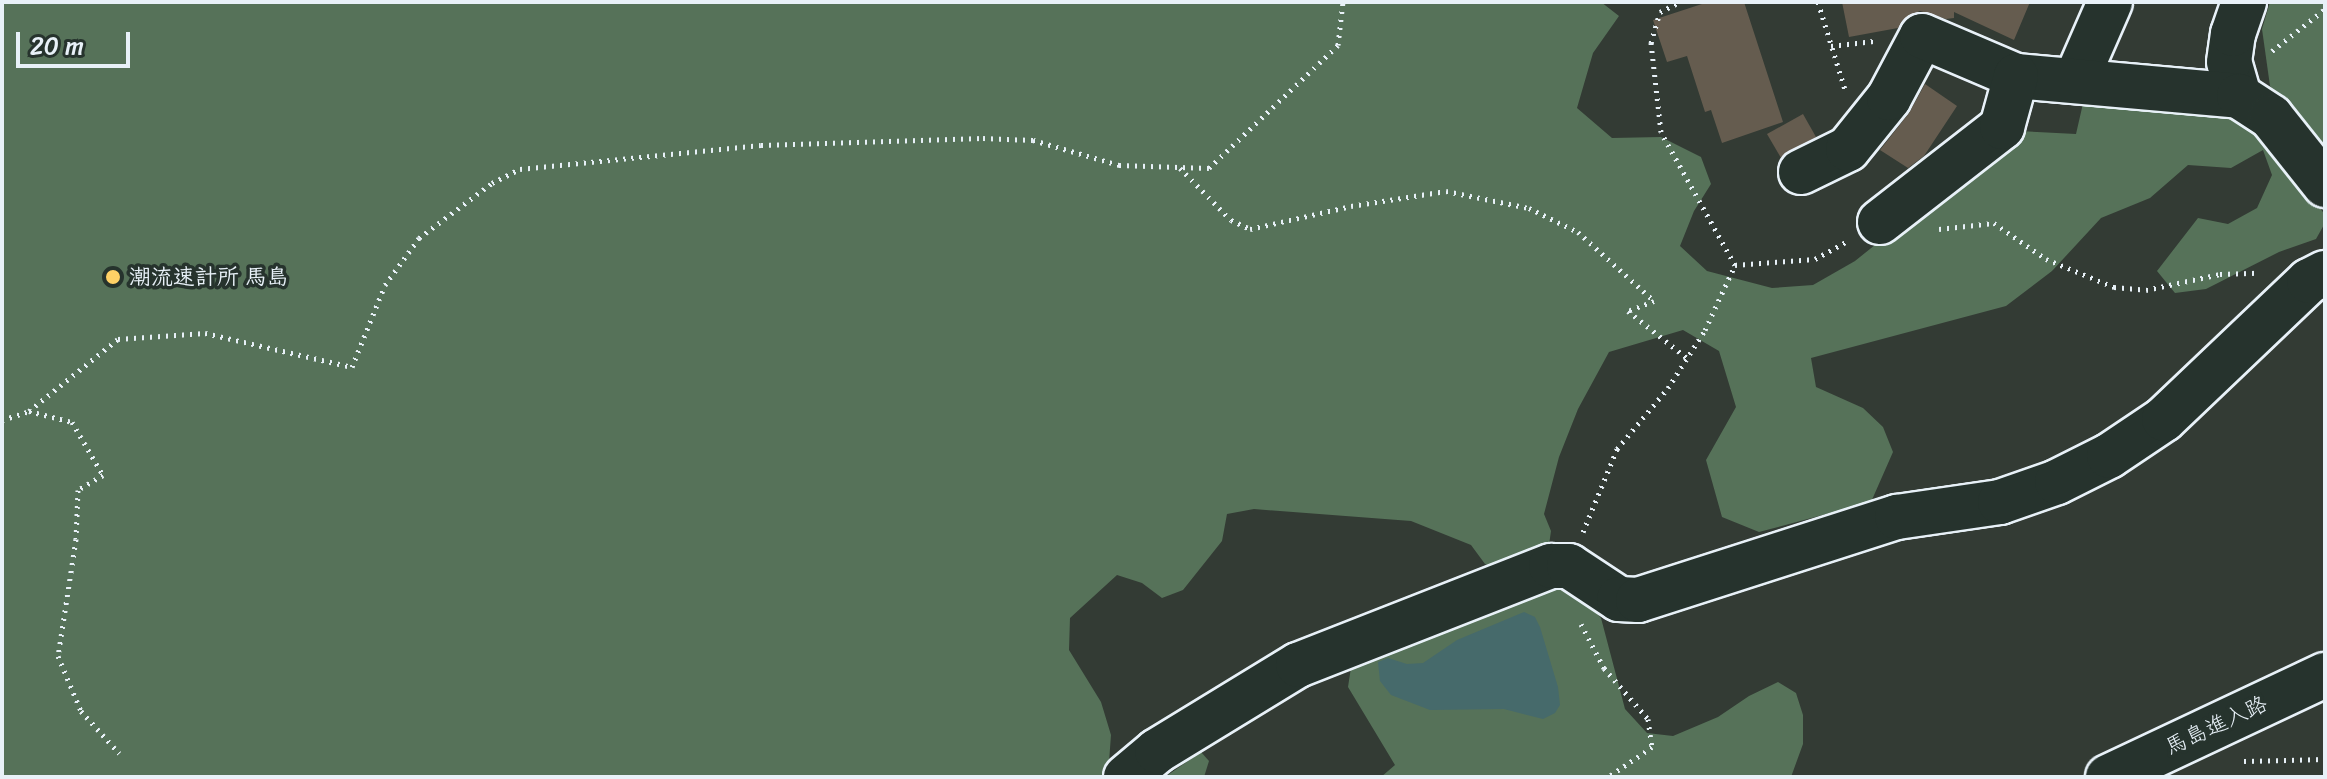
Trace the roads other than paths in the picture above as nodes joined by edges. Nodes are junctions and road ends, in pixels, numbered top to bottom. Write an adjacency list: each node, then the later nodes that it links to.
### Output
1 (2110, 2): 4 (street)
2 (2244, 2): 5 (street)
3 (2016, 76): 4 (street); 6 (street); 8 (street)
4 (2076, 80): 5 (street)
5 (2236, 88): 7 (street)
6 (1801, 172)
7 (2325, 185)
8 (1880, 222)
9 (2317, 277): 11 (street)
10 (2325, 675): 12 (street, 馬島進入路)
11 (1126, 777)
12 (2108, 777)

